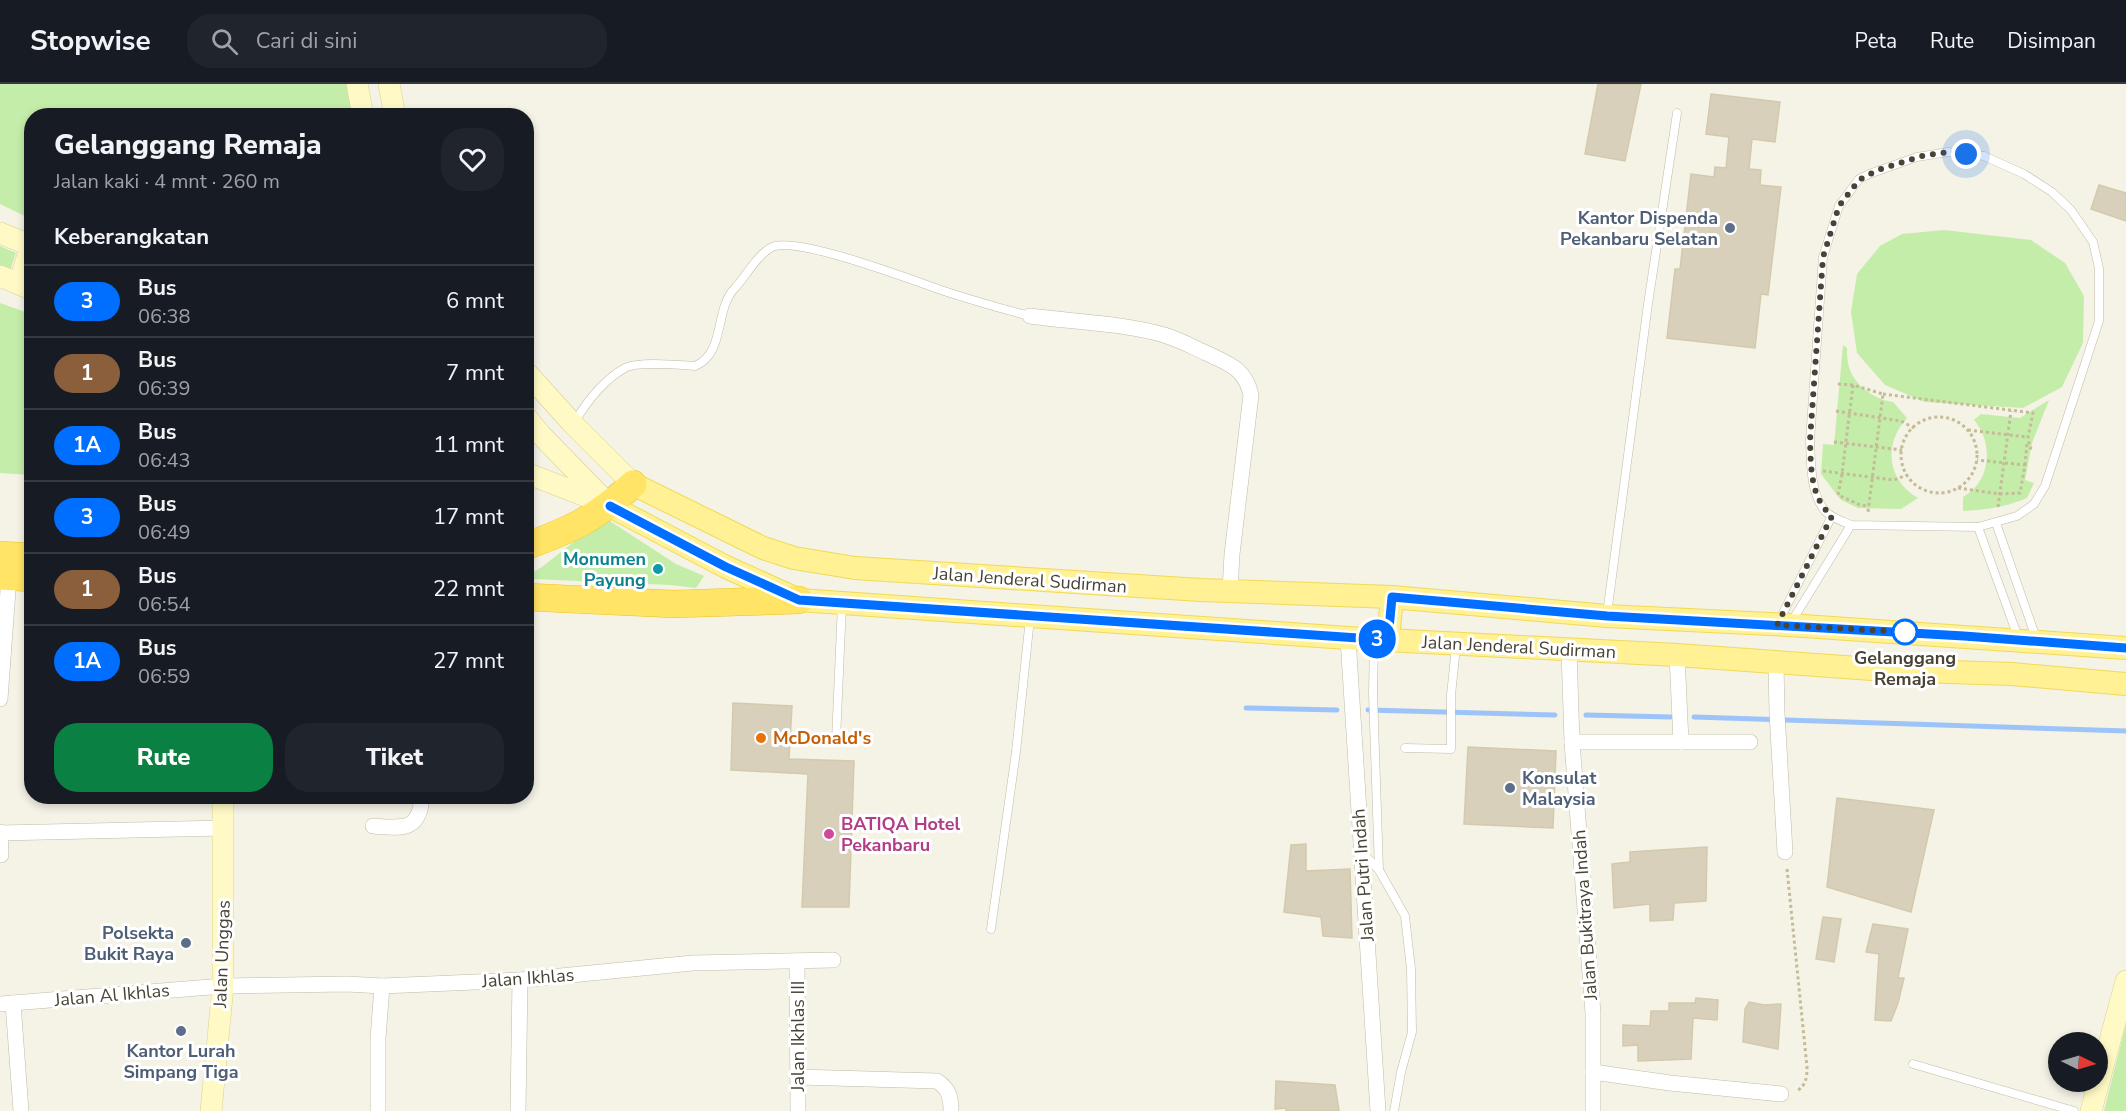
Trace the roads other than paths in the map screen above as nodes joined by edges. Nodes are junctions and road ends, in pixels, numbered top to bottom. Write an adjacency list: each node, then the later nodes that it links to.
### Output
1 (357, 84): 3 (street)
2 (389, 84): 4 (street)
3 (362, 108)
4 (394, 108)
5 (1677, 113): 31 (lane)
6 (0, 233): 7 (street)
7 (24, 242)
8 (24, 264): 9 (street)
9 (17, 283)
10 (1030, 316): 12 (lane); 25 (street)
11 (534, 381): 12 (street)
12 (573, 424): 16 (street)
13 (534, 432): 16 (street)
14 (534, 432): 17 (street)
15 (534, 476): 17 (street)
16 (633, 484): 17 (highway); 25 (main road, Jalan Jenderal Sudirman)
17 (610, 506): 22 (highway); 28 (main road, Jalan Jenderal Sudirman)
18 (1832, 516): 19 (lane); 20 (lane); 32 (lane)
19 (1996, 523): 21 (lane); 35 (lane)
20 (1851, 525): 21 (lane); 32 (lane)
21 (1978, 527): 35 (lane)
22 (534, 543)
23 (24, 562): 24 (highway)
24 (10, 571): 42 (street)
25 (1230, 591): 27 (main road, Jalan Jenderal Sudirman)
26 (534, 597): 28 (highway)
27 (1392, 597): 31 (main road, Jalan Jenderal Sudirman); 34 (main road)
28 (799, 600): 29 (main road, Jalan Jenderal Sudirman)
29 (842, 603): 30 (main road, Jalan Jenderal Sudirman); 43 (lane)
30 (1030, 616): 33 (main road, Jalan Jenderal Sudirman); 57 (lane)
31 (1607, 616): 32 (main road, Jalan Jenderal Sudirman)
32 (1783, 625): 35 (main road, Jalan Jenderal Sudirman)
33 (1348, 638): 34 (main road, Jalan Jenderal Sudirman); 53 (street, Jalan Putri Indah)
34 (1381, 640): 36 (main road, Jalan Jenderal Sudirman); 56 (lane)
35 (2029, 641): 37 (main road, Jalan Jenderal Sudirman)
36 (1456, 643): 38 (main road, Jalan Jenderal Sudirman); 47 (lane)
37 (2126, 648)
38 (1569, 650): 39 (main road, Jalan Jenderal Sudirman); 44 (street, Jalan Bukitraya Indah)
39 (1677, 655): 40 (main road, Jalan Jenderal Sudirman); 45 (street)
40 (1776, 663): 41 (main road, Jalan Jenderal Sudirman); 54 (street)
41 (2126, 684)
42 (0, 699)
43 (836, 740)
44 (1572, 742): 45 (street); 66 (street, Jalan Bukitraya Indah)
45 (1681, 742): 46 (street)
46 (1750, 742)
47 (1404, 748)
48 (224, 804): 51 (street, Jalan Unggas)
49 (421, 804): 50 (street)
50 (373, 826)
51 (224, 828): 52 (street); 62 (street, Jalan Unggas)
52 (0, 833): 55 (street)
53 (1362, 851): 56 (lane); 75 (street, Jalan Putri Indah)
54 (1785, 852)
55 (1, 855)
56 (1379, 870): 76 (lane)
57 (991, 929)
58 (833, 960): 59 (street, Jalan Ikhlas)
59 (797, 961): 60 (street, Jalan Ikhlas); 67 (street, Jalan Ikhlas III)
60 (520, 980): 63 (street, Jalan Ikhlas); 72 (street)
61 (2126, 981): 79 (street)
62 (223, 986): 63 (street, Jalan Ikhlas); 64 (street, Jalan Al Ikhlas); 70 (street, Jalan Unggas)
63 (382, 986): 71 (street)
64 (7, 1004): 69 (street)
65 (1913, 1064): 78 (lane)
66 (1593, 1072): 68 (street); 77 (street, Jalan Bukitraya Indah)
67 (798, 1077): 73 (street, Jalan Ikhlas III); 74 (street)
68 (1780, 1094)
69 (21, 1111)
70 (211, 1111)
71 (378, 1111)
72 (518, 1111)
73 (798, 1111)
74 (951, 1111)
75 (1378, 1111)
76 (1394, 1111)
77 (1593, 1111)
78 (2074, 1111)
79 (2091, 1111)

